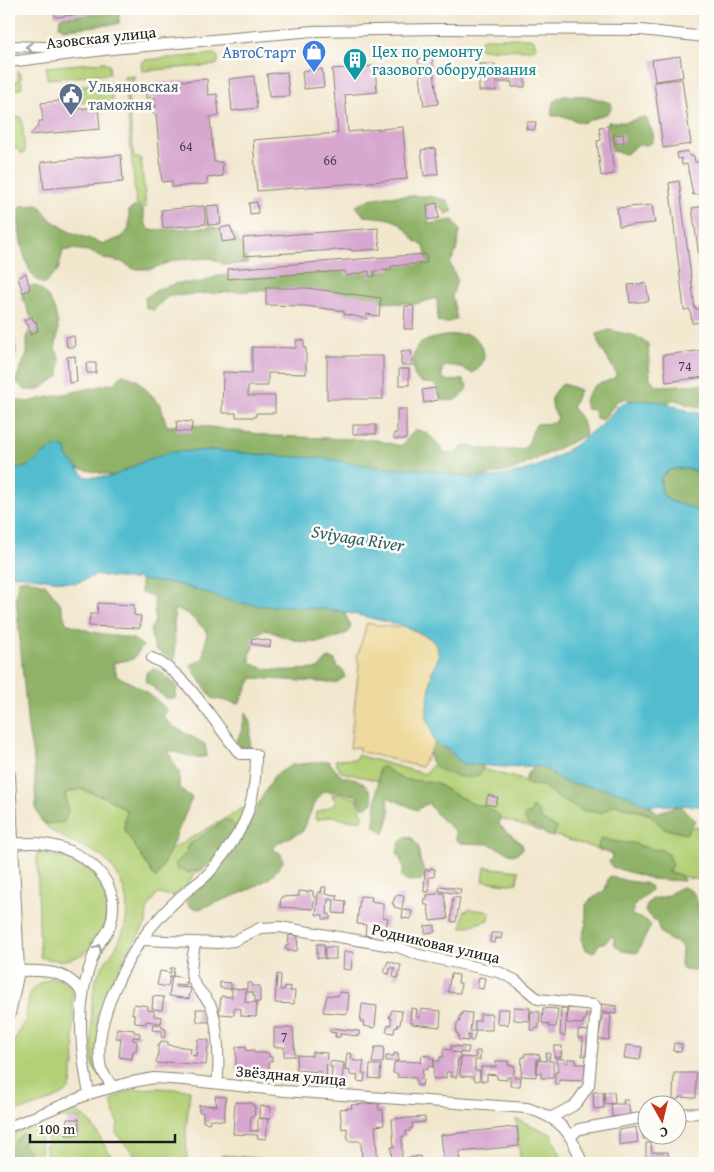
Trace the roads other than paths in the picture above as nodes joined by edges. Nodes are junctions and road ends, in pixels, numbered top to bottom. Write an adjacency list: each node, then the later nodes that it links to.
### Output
1 (705, 37): 3 (street, Азовская улица)
2 (9, 46): 3 (street, one-way to 2)
3 (112, 50): 4 (street, Азовская улица)
4 (9, 62)
5 (152, 658): 9 (street)
6 (9, 775): 7 (main road)
7 (11, 846): 8 (main road); 12 (street, one-way to 7)
8 (13, 915): 11 (main road)
9 (142, 940): 10 (street, Родниковая улица); 15 (street)
10 (196, 943): 14 (street); 19 (street, Родниковая улица)
11 (18, 971): 12 (street); 13 (main road)
12 (83, 994): 16 (street)
13 (9, 1014)
14 (217, 1083): 15 (street, Звёздная улица); 19 (street, Звёздная улица)
15 (113, 1087): 16 (street, Звёздная улица)
16 (89, 1094): 21 (street, Звёздная улица)
17 (705, 1113): 18 (street)
18 (686, 1114)
19 (552, 1117): 22 (street, Звёздная улица)
20 (636, 1119): 22 (street)
21 (9, 1127)
22 (570, 1136): 23 (street, Звёздная улица)
23 (582, 1163)

